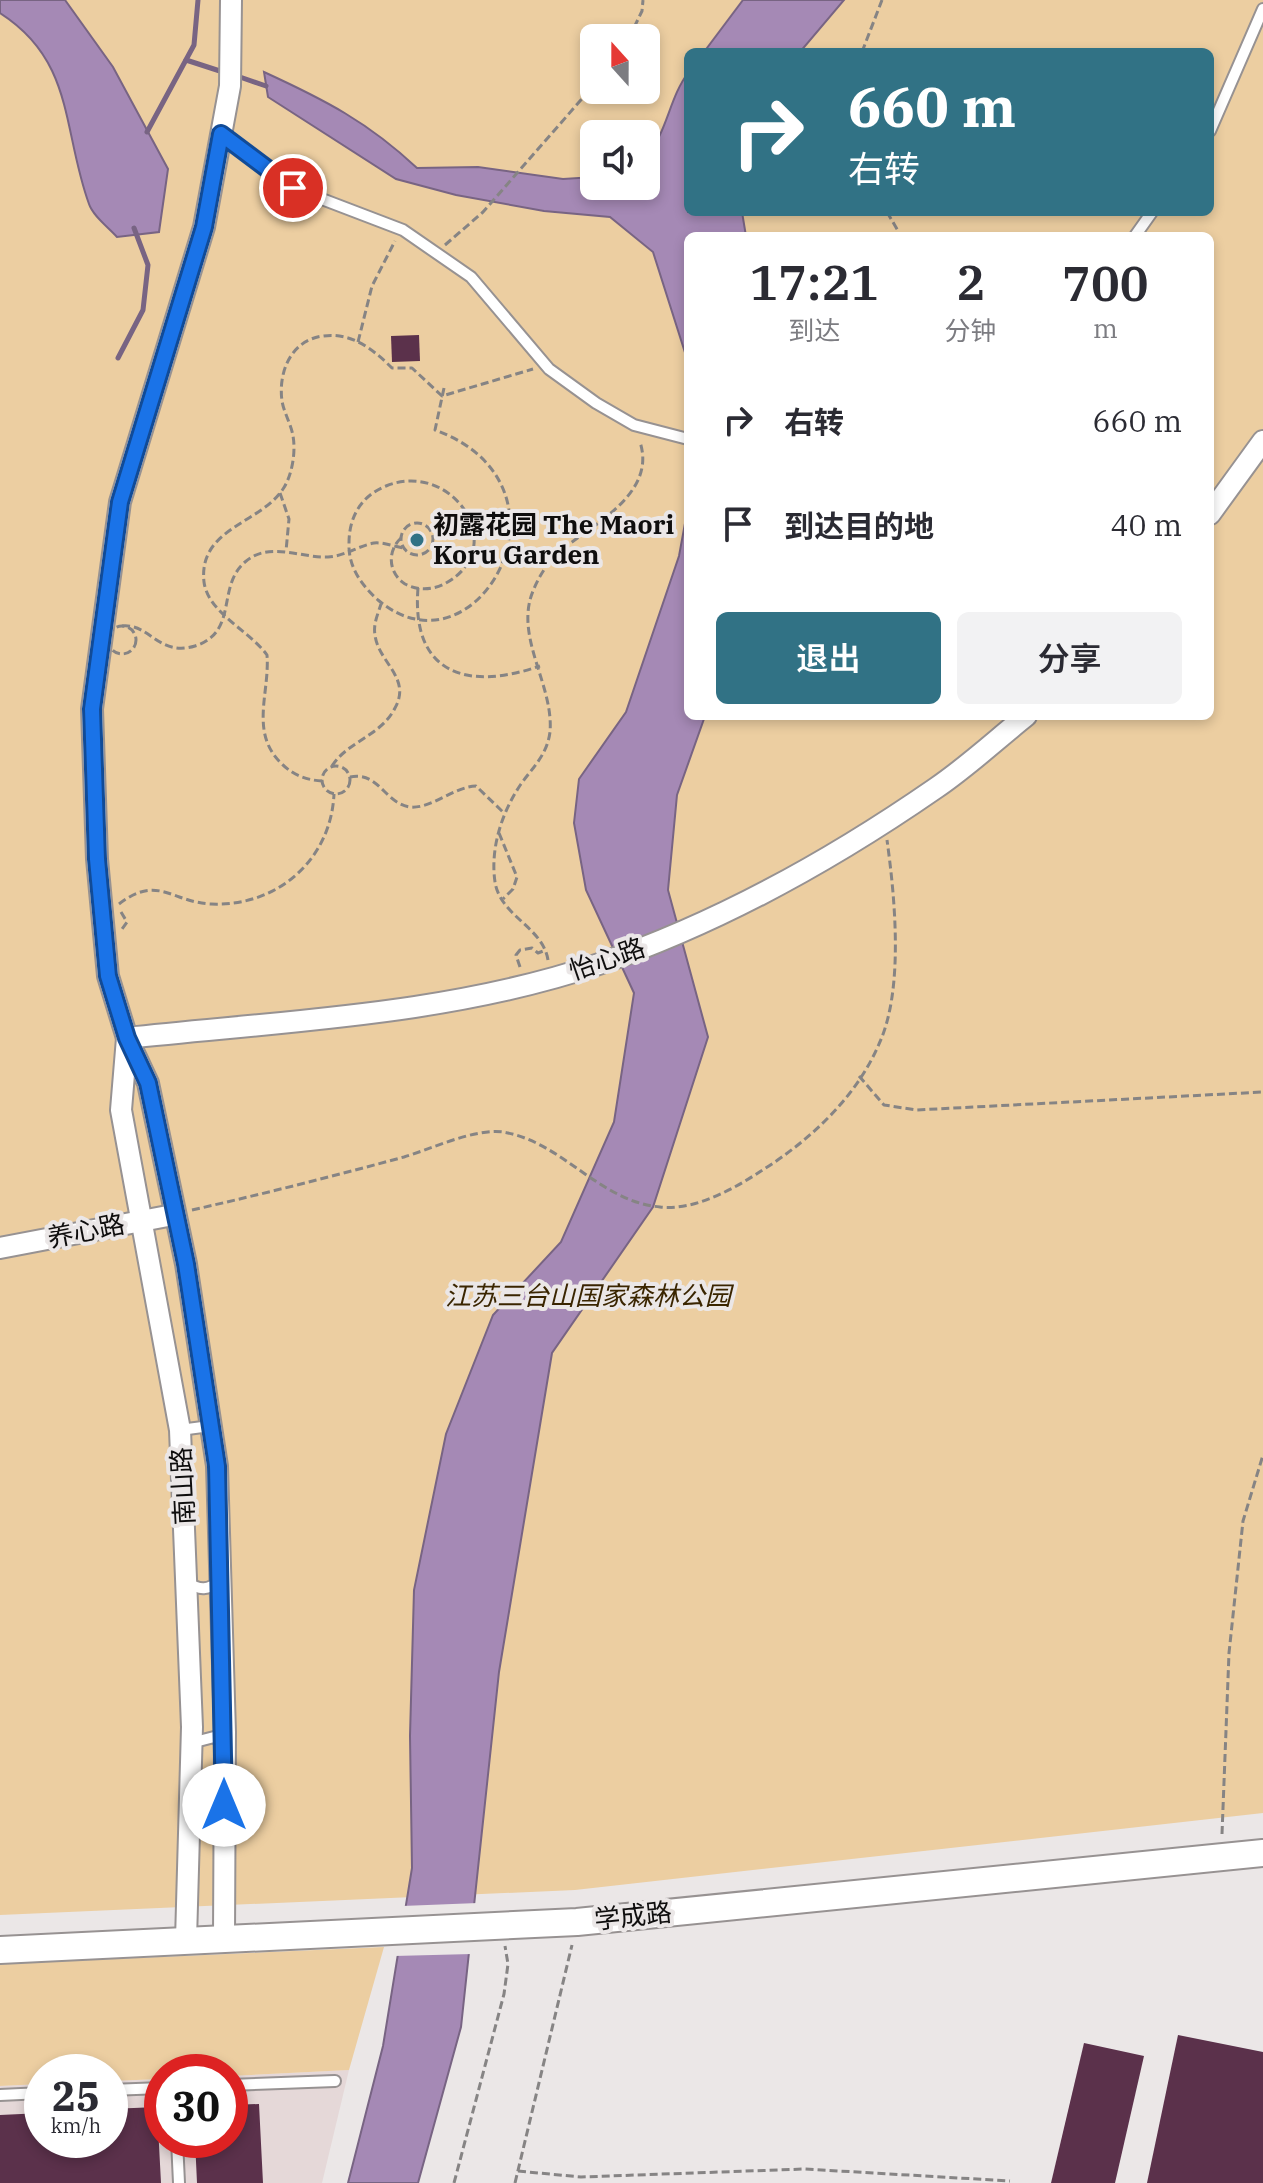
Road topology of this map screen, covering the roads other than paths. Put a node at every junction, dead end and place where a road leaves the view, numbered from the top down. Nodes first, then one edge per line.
1 (231, 0) edge
2 (1263, 9) edge
3 (1214, 122) edge
4 (221, 134) junction
5 (684, 438) edge
6 (1263, 441) edge
7 (1214, 508) edge
8 (1021, 720) edge
9 (127, 1038) junction
10 (173, 1215) junction
11 (143, 1220) junction
12 (0, 1248) edge
13 (210, 1426) junction
14 (180, 1430) junction
15 (220, 1581) junction
16 (187, 1582) junction
17 (191, 1743) junction
18 (224, 1745) junction
19 (1263, 1853) edge
20 (224, 1938) junction
21 (186, 1940) junction
22 (0, 1950) edge
23 (335, 2081) dead end
24 (248, 2084) edge
25 (24, 2094) edge
26 (0, 2095) edge
27 (178, 2158) edge
28 (179, 2183) edge

1 - 4 street, 南山路
2 - 3 lane
4 - 5 lane
4 - 9 street, 南山路
6 - 7 street
8 - 9 street, 怡心路
9 - 10 street, 南山路
9 - 11 street, 南山路
10 - 11 street, 养心路
10 - 13 street, 南山路
11 - 12 street, 养心路
11 - 14 street, 南山路
13 - 14 lane
13 - 15 street, 南山路
14 - 16 street, 南山路
15 - 16 lane
15 - 18 street, 南山路
16 - 17 street, 南山路
17 - 18 lane
17 - 21 street, 南山路
18 - 20 street, 南山路
19 - 20 street, 学成路
20 - 21 street, 学成路
21 - 22 street, 学成路
23 - 24 lane
25 - 26 lane
27 - 28 lane

